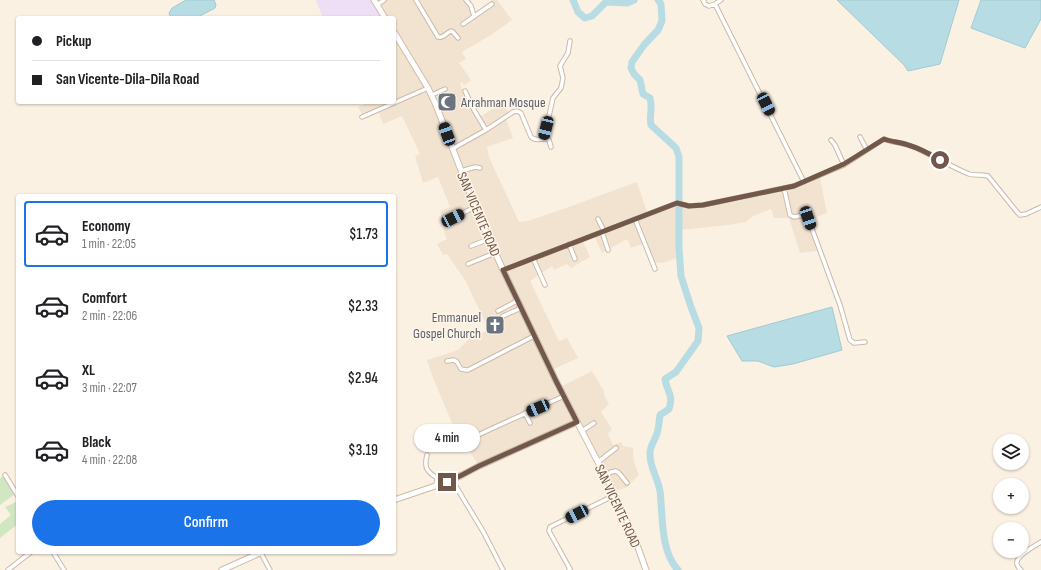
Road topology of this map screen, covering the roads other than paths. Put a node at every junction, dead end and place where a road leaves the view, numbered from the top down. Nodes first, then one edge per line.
1 (384, 0) edge
2 (416, 0) edge
3 (466, 0) edge
4 (703, 0) edge
5 (721, 0) edge
6 (375, 2) edge
7 (492, 4) dead end
8 (715, 4) junction
9 (384, 16) edge
10 (474, 16) junction
11 (463, 24) dead end
12 (396, 35) edge
13 (458, 38) dead end
14 (570, 41) dead end
15 (428, 88) junction
16 (445, 89) dead end
17 (465, 90) dead end
18 (432, 95) junction
19 (396, 102) edge
20 (392, 104) edge
21 (362, 117) dead end
22 (486, 130) junction
23 (860, 137) dead end
24 (544, 138) junction
25 (831, 140) dead end
26 (551, 147) dead end
27 (452, 149) junction
28 (867, 150) junction
29 (844, 164) junction
30 (480, 168) dead end
31 (461, 171) junction
32 (804, 182) junction
33 (784, 188) junction
34 (475, 207) junction
35 (1041, 207) edge
36 (453, 218) dead end
37 (598, 219) dead end
38 (635, 219) junction
39 (603, 231) junction
40 (489, 239) junction
41 (569, 244) junction
42 (471, 246) dead end
43 (608, 250) dead end
44 (495, 253) junction
45 (533, 258) junction
46 (575, 259) dead end
47 (468, 264) dead end
48 (655, 269) dead end
49 (503, 270) junction
50 (545, 285) dead end
51 (518, 301) junction
52 (521, 308) junction
53 (498, 310) dead end
54 (503, 316) dead end
55 (534, 336) junction
56 (865, 342) dead end
57 (447, 361) dead end
58 (564, 396) junction
59 (525, 413) junction
60 (577, 422) junction
61 (530, 423) dead end
62 (594, 423) dead end
63 (582, 431) junction
64 (474, 438) dead end
65 (616, 448) dead end
66 (427, 455) dead end
67 (598, 462) junction
68 (5, 474) dead end
69 (604, 476) junction
70 (452, 480) junction
71 (627, 483) dead end
72 (436, 486) junction
73 (16, 493) edge
74 (615, 495) junction
75 (396, 499) edge
76 (1041, 542) edge
77 (28, 554) edge
78 (54, 554) edge
79 (257, 554) edge
80 (262, 554) edge
81 (8, 570) edge
82 (64, 570) edge
83 (222, 570) edge
84 (270, 570) edge
85 (503, 570) edge
86 (569, 570) edge
87 (646, 570) edge
88 (1021, 570) edge

1 - 6 street
2 - 13 street
3 - 10 street
4 - 8 street
5 - 8 street
6 - 9 street
7 - 10 street
8 - 32 street
10 - 11 street
12 - 15 street, SAN VICENTE ROAD
14 - 24 street
15 - 18 street, SAN VICENTE ROAD
15 - 19 street
16 - 18 street
17 - 22 street
18 - 27 street, SAN VICENTE ROAD
20 - 21 street
22 - 24 street
22 - 27 street
23 - 28 street
24 - 26 street
25 - 29 street
27 - 31 street, SAN VICENTE ROAD
28 - 29 street
28 - 35 street
29 - 32 street
30 - 31 street
31 - 34 street, SAN VICENTE ROAD
32 - 33 street
33 - 38 street
33 - 56 street
34 - 36 street
34 - 40 street, SAN VICENTE ROAD
37 - 39 street
38 - 39 street
38 - 48 street
39 - 41 street
39 - 43 street
40 - 42 street
40 - 44 street, SAN VICENTE ROAD
41 - 45 street
41 - 46 street
44 - 47 street
44 - 49 street, SAN VICENTE ROAD
45 - 49 street
45 - 50 street
49 - 51 street, SAN VICENTE ROAD
51 - 52 street, SAN VICENTE ROAD
51 - 53 street
52 - 54 street
52 - 55 street, SAN VICENTE ROAD
55 - 57 street
55 - 58 street, SAN VICENTE ROAD
58 - 59 street
58 - 60 street, SAN VICENTE ROAD
59 - 61 street
59 - 64 street
60 - 63 street, SAN VICENTE ROAD
60 - 70 street
62 - 63 street
63 - 67 street, SAN VICENTE ROAD
65 - 67 street
66 - 72 street
67 - 69 street, SAN VICENTE ROAD
68 - 73 street
69 - 71 street
69 - 74 street, SAN VICENTE ROAD
70 - 72 street
70 - 85 street
72 - 75 street
74 - 86 street
74 - 87 street, SAN VICENTE ROAD
76 - 88 street
77 - 81 street
78 - 82 street
79 - 83 street
80 - 84 street

